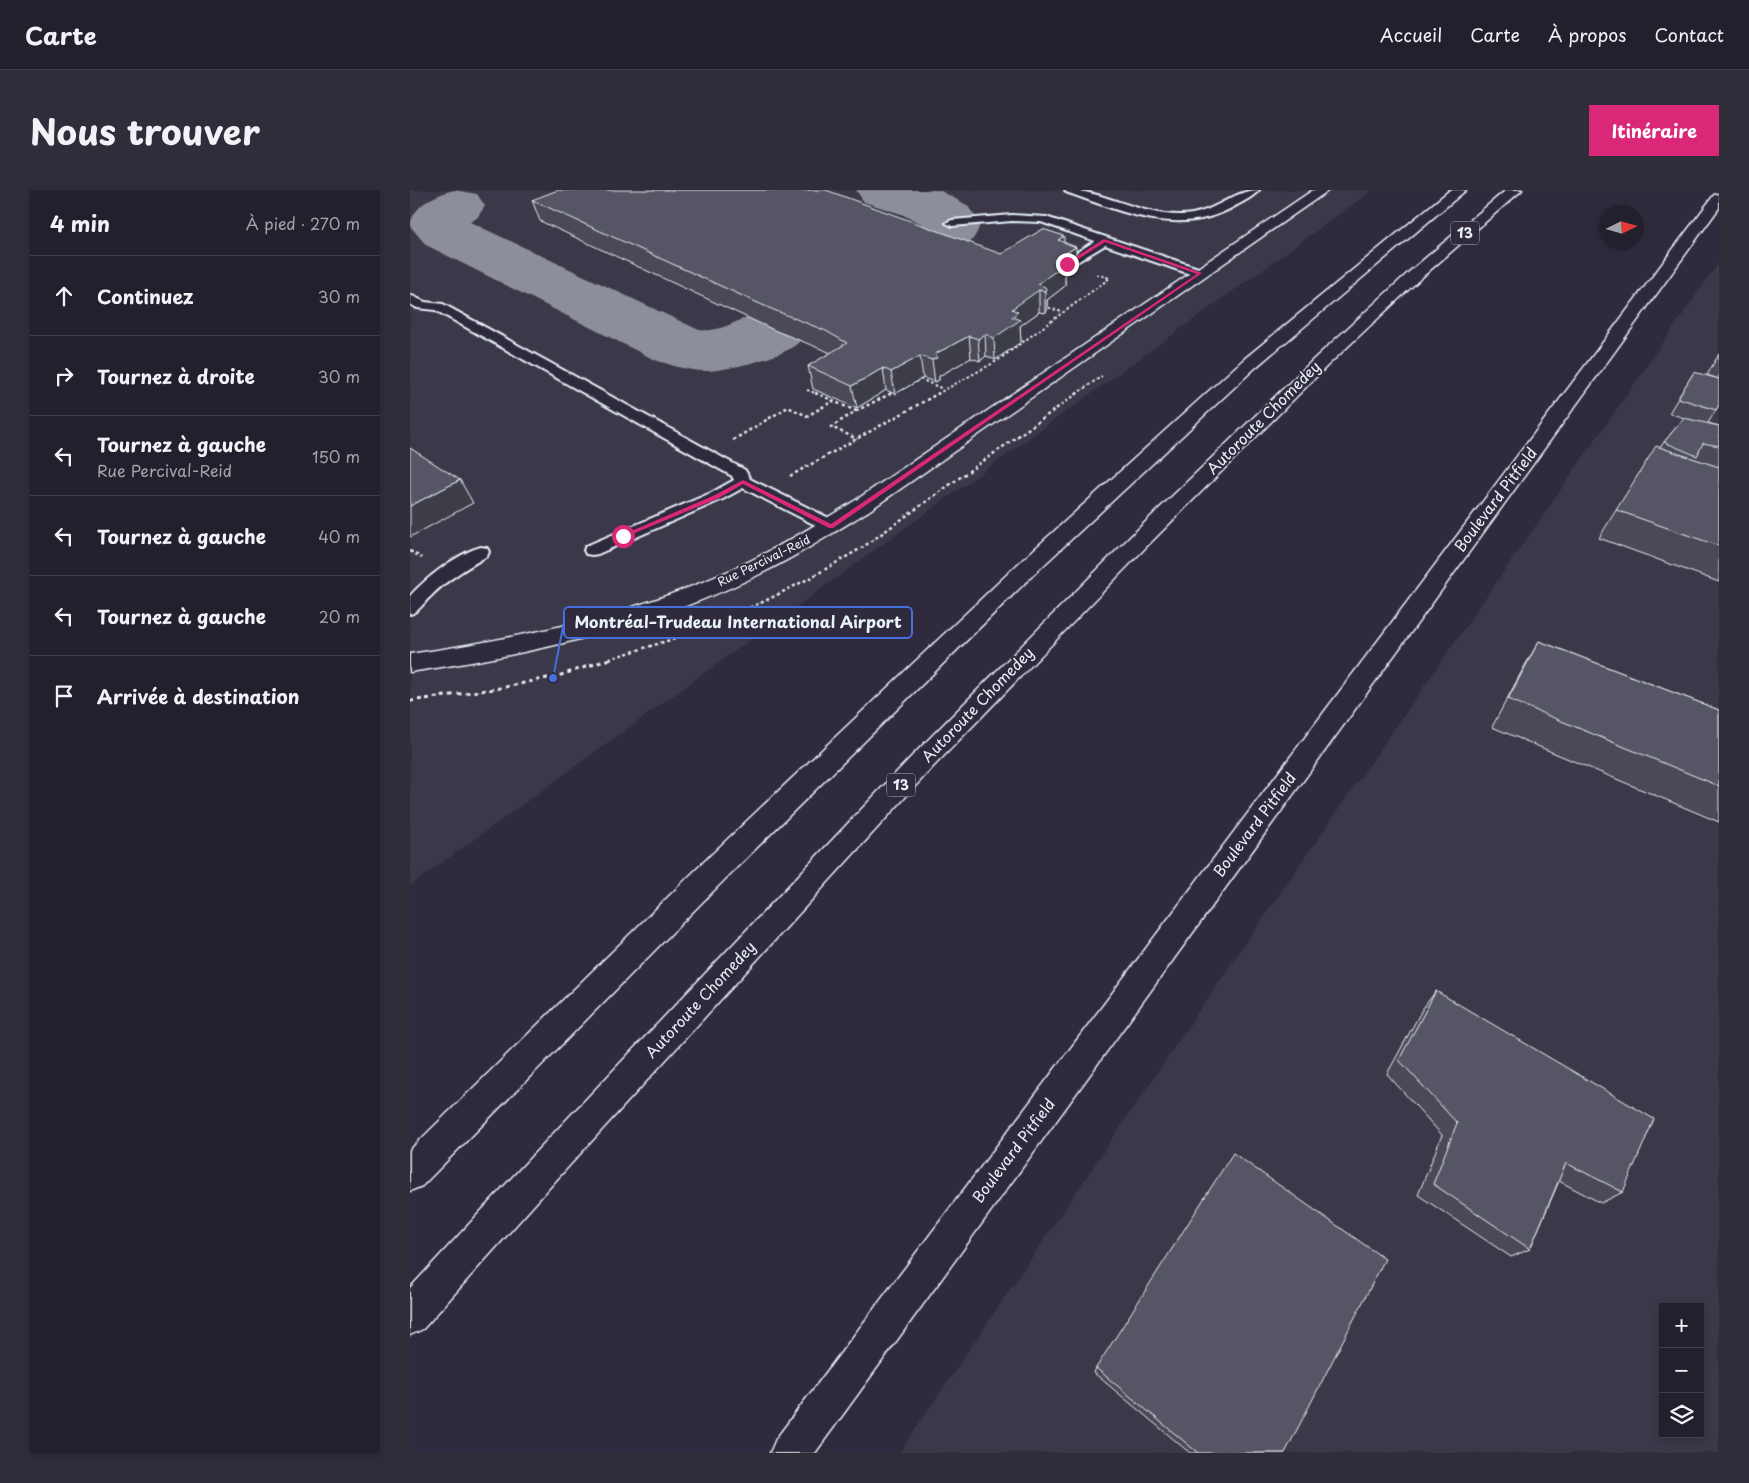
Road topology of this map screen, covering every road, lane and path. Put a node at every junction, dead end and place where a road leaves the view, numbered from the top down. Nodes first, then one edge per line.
1 (1070, 190) edge
2 (1254, 190) edge
3 (1322, 190) edge
4 (1459, 190) edge
5 (1515, 190) edge
6 (1719, 198) edge
7 (952, 223) dead end
8 (1104, 240) junction
9 (1067, 264) edge
10 (1200, 273) junction
11 (1101, 275) dead end
12 (410, 298) edge
13 (1040, 304) edge
14 (1062, 312) junction
15 (920, 380) edge
16 (807, 390) edge
17 (943, 390) junction
18 (892, 393) edge
19 (833, 400) junction
20 (856, 411) junction
21 (857, 439) junction
22 (733, 440) dead end
23 (789, 477) dead end
24 (743, 482) junction
25 (831, 526) junction
26 (592, 550) dead end
27 (481, 552) dead end
28 (410, 608) edge
29 (410, 663) edge
30 (410, 1174) edge
31 (410, 1316) edge
32 (790, 1453) edge

1 - 2 lane
3 - 10 main road, Rue Percival-Reid
4 - 30 main road, 13
5 - 31 main road, Autoroute Chomedey / 13
6 - 32 main road, Boulevard Pitfield
7 - 8 lane
8 - 9 lane
8 - 10 lane
10 - 25 main road, Rue Percival-Reid
11 - 14 path
12 - 24 lane
13 - 14 path
14 - 17 path
15 - 17 path
16 - 19 path
17 - 21 path
18 - 20 path
19 - 20 path
19 - 22 path
20 - 21 path
21 - 23 path
24 - 25 lane
24 - 26 lane
25 - 29 main road, Rue Percival-Reid
27 - 28 lane

